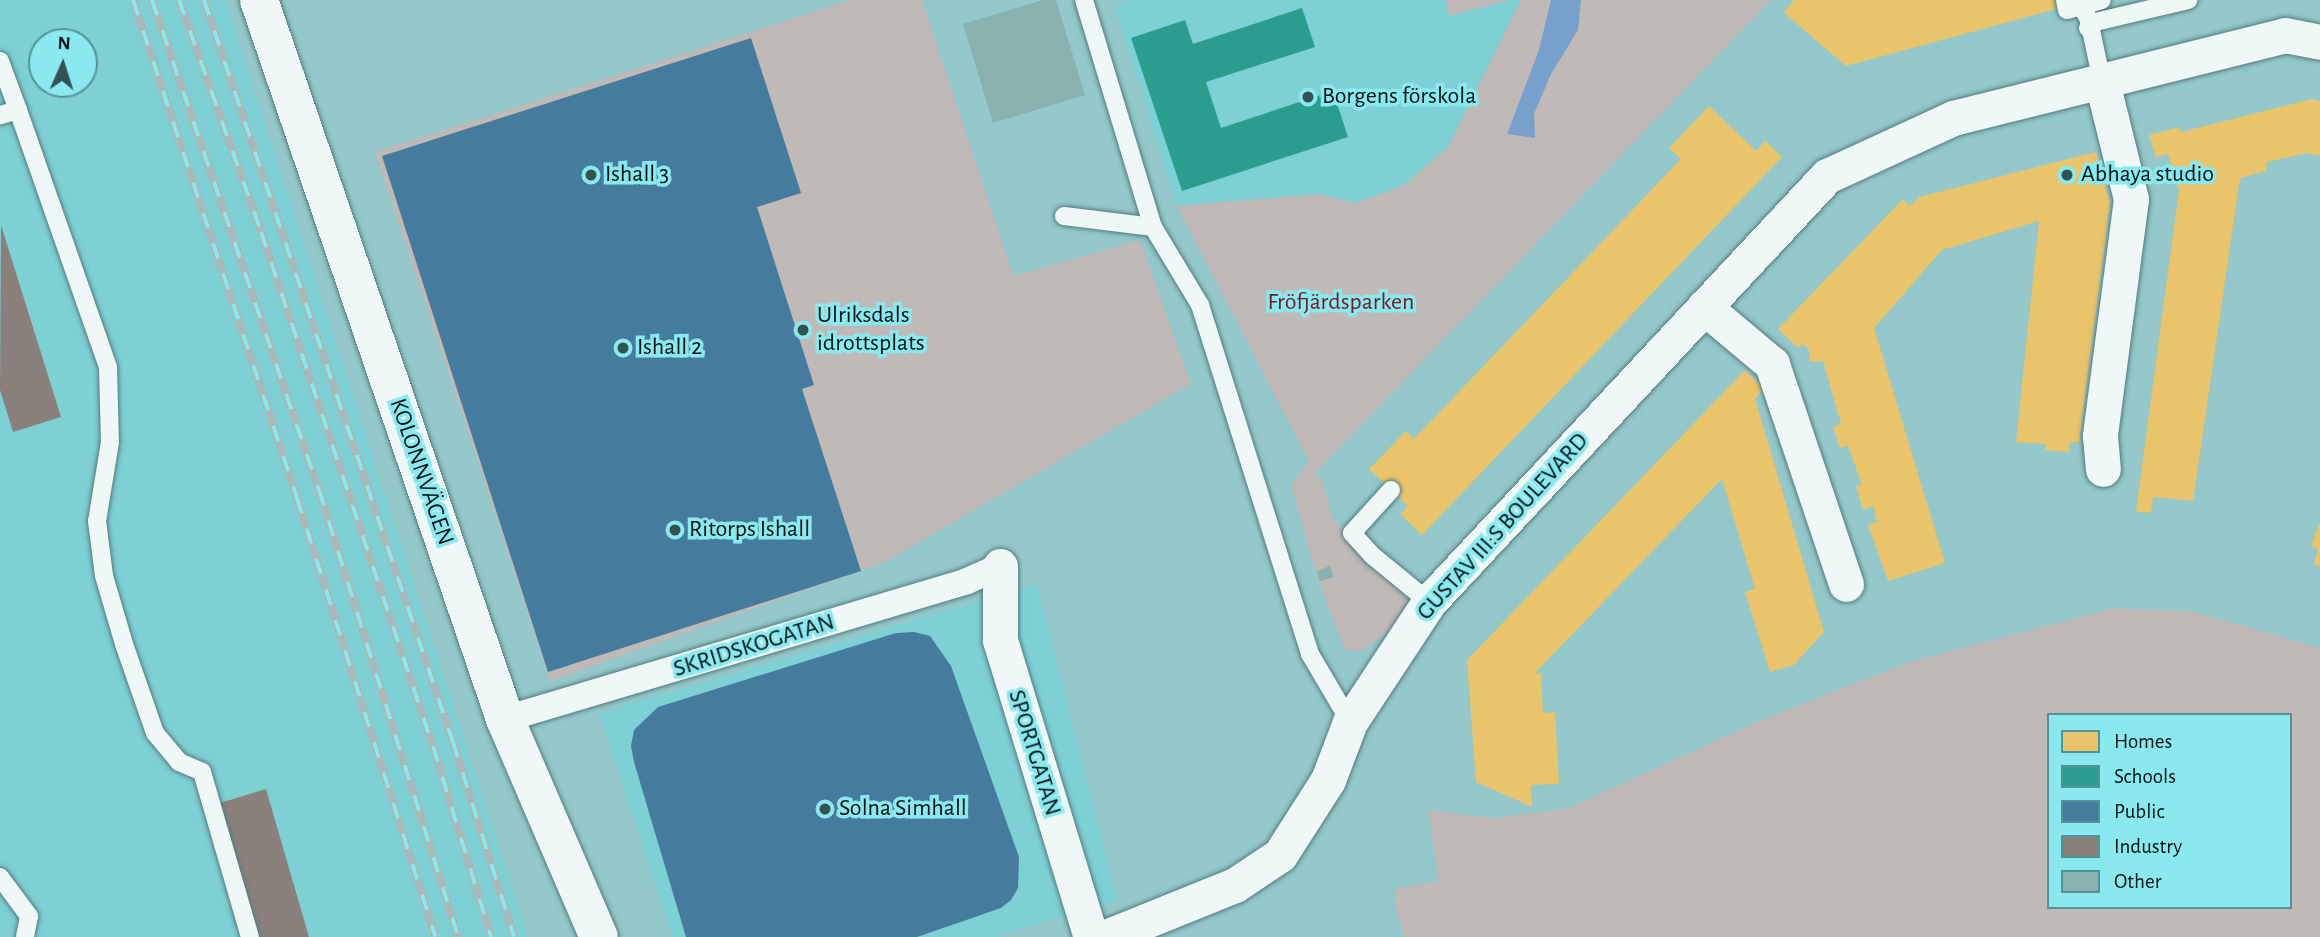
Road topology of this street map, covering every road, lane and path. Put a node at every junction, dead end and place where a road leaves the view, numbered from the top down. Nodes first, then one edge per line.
1 (259, 0) edge
2 (1084, 0) edge
3 (2102, 0) edge
4 (2188, 0) edge
5 (2074, 2) edge
6 (2088, 27) junction
7 (2320, 42) edge
8 (0, 61) edge
9 (2102, 82) junction
10 (9, 112) edge
11 (1064, 216) dead end
12 (1153, 227) junction
13 (1704, 307) junction
14 (2103, 469) dead end
15 (1391, 490) dead end
16 (1000, 566) joint
17 (1846, 584) dead end
18 (1429, 602) junction
19 (505, 719) junction
20 (1350, 722) junction
21 (0, 877) edge
22 (1109, 936) edge
23 (25, 937) edge
24 (250, 937) edge
25 (599, 937) edge

1 - 19 street, KOLONNVÄGEN
2 - 12 lane
3 - 5 lane
4 - 6 lane
5 - 6 lane
6 - 9 lane
7 - 9 street, GUSTAV III:S BOULEVARD
8 - 10 lane
9 - 13 street, GUSTAV III:S BOULEVARD
9 - 14 street
10 - 24 lane
11 - 12 lane
12 - 20 lane
13 - 17 street
13 - 18 street, GUSTAV III:S BOULEVARD
15 - 18 lane
16 - 19 street, SKRIDSKOGATAN
16 - 22 street, SPORTGATAN
18 - 20 street, GUSTAV III:S BOULEVARD
19 - 25 street, KOLONNVÄGEN
20 - 22 street, GUSTAV III:S BOULEVARD
21 - 23 lane

